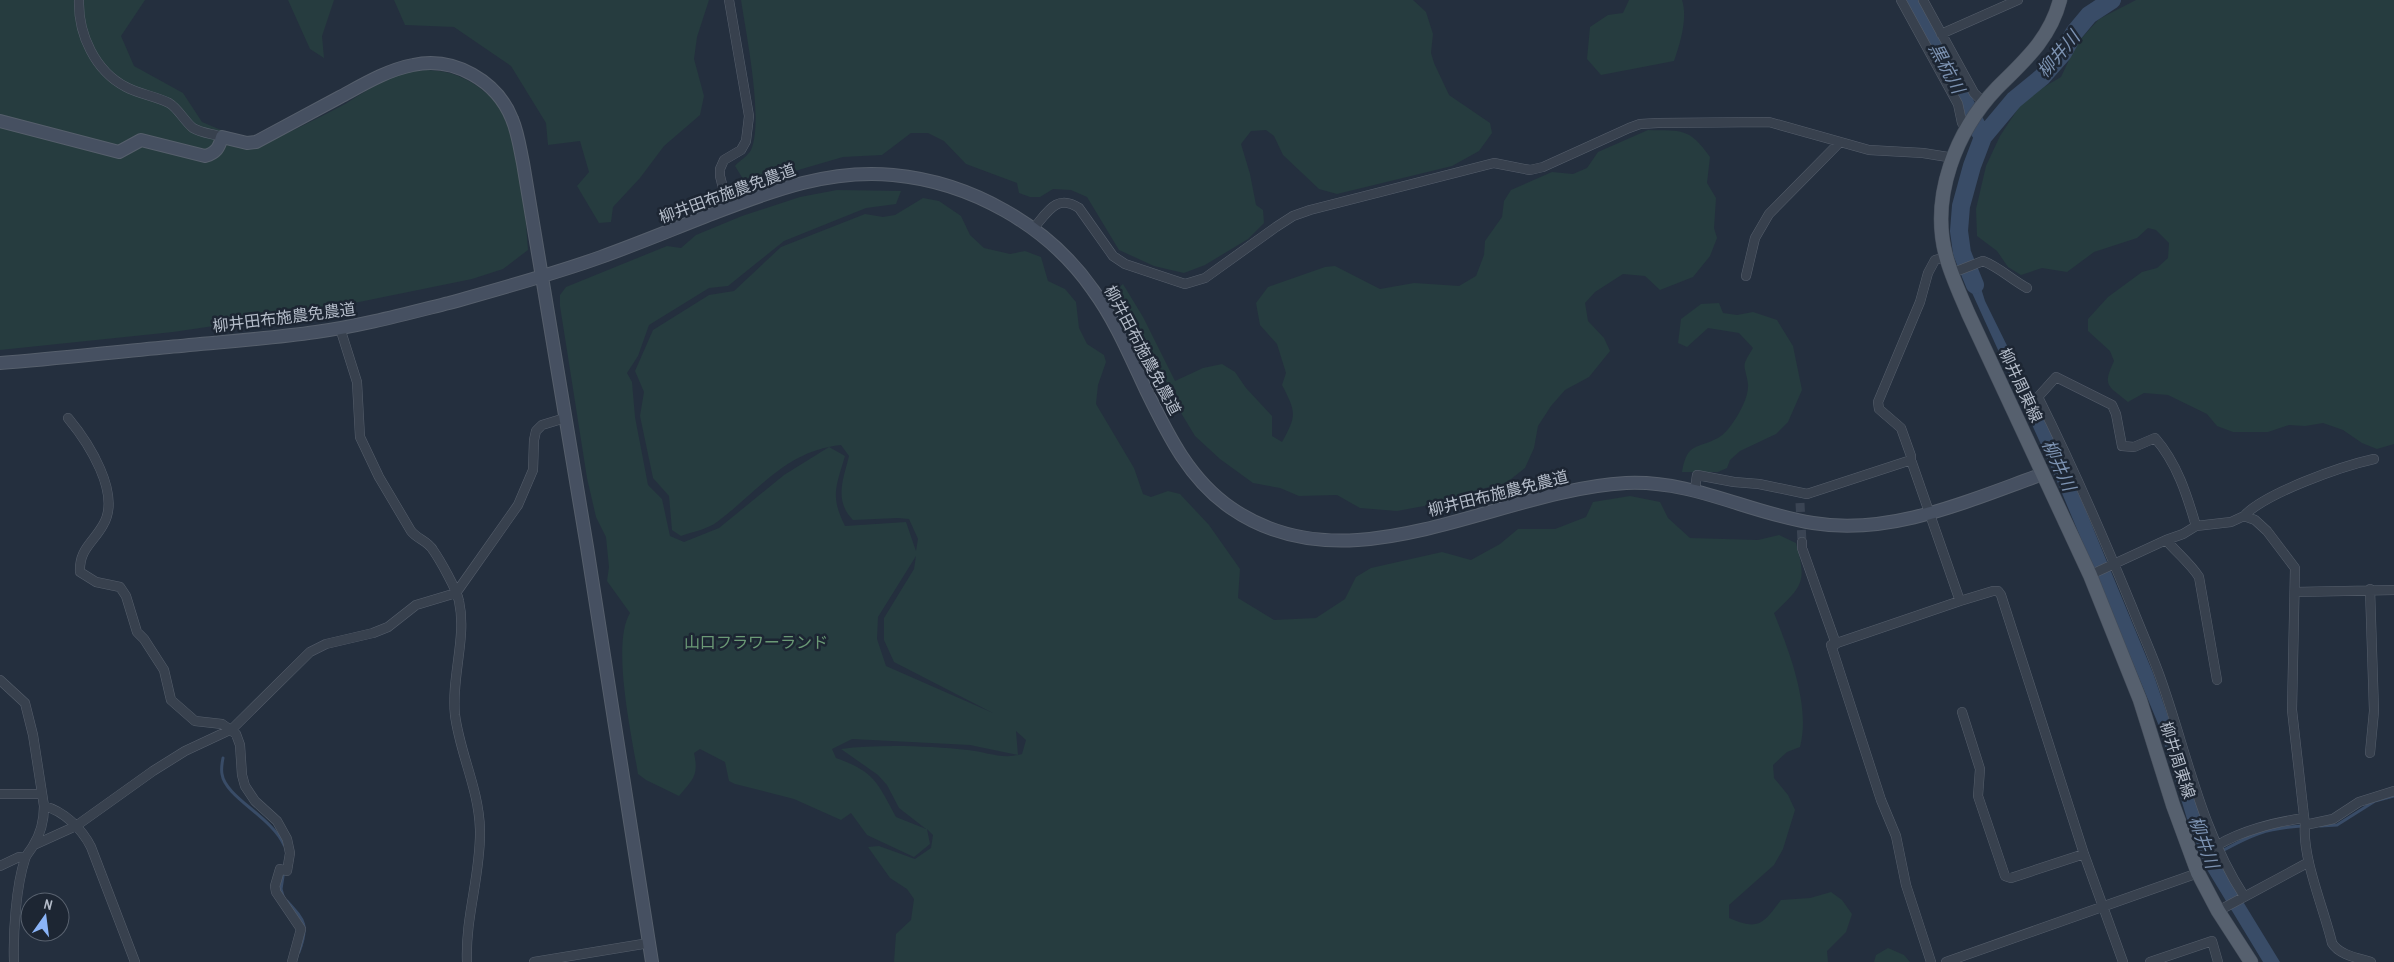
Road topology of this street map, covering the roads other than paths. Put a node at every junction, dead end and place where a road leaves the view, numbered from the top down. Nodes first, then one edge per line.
1 (79, 0) edge
2 (728, 0) edge
3 (1901, 0) edge
4 (1923, 0) edge
5 (2018, 0) edge
6 (2060, 0) edge
7 (1941, 34) junction
8 (1981, 106) junction
9 (0, 121) edge
10 (1967, 127) junction
11 (222, 137) junction
12 (1840, 142) junction
13 (1954, 158) junction
14 (728, 208) junction
15 (1033, 229) junction
16 (1946, 257) junction
17 (1954, 272) junction
18 (542, 276) junction
19 (1746, 276) dead end
20 (2027, 288) dead end
21 (340, 328) junction
22 (0, 363) edge
23 (68, 418) dead end
24 (565, 418) junction
25 (2374, 459) dead end
26 (1911, 460) junction
27 (2043, 474) junction
28 (1695, 489) junction
29 (1929, 513) junction
30 (2244, 516) junction
31 (2196, 526) junction
32 (2166, 540) junction
33 (1802, 542) tunnel mouth
34 (2113, 564) junction
35 (2092, 575) junction
36 (2370, 589) junction
37 (2394, 590) edge
38 (456, 592) junction
39 (2295, 592) junction
40 (1960, 601) junction
41 (1836, 644) junction
42 (0, 680) edge
43 (2217, 680) dead end
44 (1962, 712) dead end
45 (232, 729) junction
46 (2370, 753) dead end
47 (2394, 791) edge
48 (0, 794) edge
49 (42, 794) junction
50 (44, 806) junction
51 (2304, 822) junction
52 (76, 826) junction
53 (34, 845) junction
54 (2218, 851) junction
55 (2084, 854) junction
56 (25, 858) junction
57 (2309, 862) junction
58 (0, 866) edge
59 (2198, 873) junction
60 (2243, 897) junction
61 (2102, 906) junction
62 (2222, 909) junction
63 (650, 943) junction
64 (14, 962) edge
65 (135, 962) edge
66 (292, 962) edge
67 (467, 962) edge
68 (534, 962) edge
69 (652, 962) edge
70 (1931, 962) edge
71 (1946, 962) edge
72 (2123, 962) edge
73 (2150, 962) edge
74 (2218, 962) edge
75 (2251, 962) edge
76 (2371, 962) edge

1 - 11 street
2 - 14 street
3 - 10 street
4 - 7 street
5 - 7 street
6 - 8 main road, 柳井周東線
7 - 8 street
8 - 10 main road, 柳井周東線
9 - 11 street
10 - 13 main road, 柳井周東線
11 - 18 street
12 - 13 street
12 - 15 street
12 - 19 street
13 - 16 main road, 柳井周東線
14 - 15 street, 柳井田布施農免農道
14 - 18 street, 柳井田布施農免農道
15 - 28 street, 柳井田布施農免農道
16 - 17 main road, 柳井周東線
16 - 26 street
17 - 20 street
17 - 27 main road, 柳井周東線
18 - 21 street, 柳井田布施農免農道
18 - 24 street
21 - 22 street, 柳井田布施農免農道
21 - 38 street
23 - 45 street
24 - 38 street
24 - 63 street
25 - 30 street
26 - 28 street
26 - 29 street
27 - 29 street, 柳井田布施農免農道
27 - 35 main road, 柳井周東線
28 - 29 street, 柳井田布施農免農道
29 - 40 street
30 - 31 street
30 - 39 street
31 - 32 street
31 - 34 street
32 - 34 street
32 - 43 street
33 - 41 street
34 - 35 street
34 - 54 street
35 - 59 main road, 柳井周東線
36 - 37 street
36 - 39 street
36 - 46 street
38 - 45 street
38 - 67 street
39 - 51 street
40 - 41 street
40 - 55 street
41 - 70 street
42 - 49 street
44 - 55 street
45 - 52 street
45 - 66 street
47 - 51 street
48 - 49 street
49 - 50 street
50 - 52 street
50 - 53 street
51 - 54 street
51 - 57 street
52 - 53 street
52 - 65 street
53 - 56 street
54 - 60 street
55 - 61 street
56 - 58 street
56 - 64 street
57 - 60 street
57 - 76 street
59 - 61 street
59 - 62 main road, 柳井周東線
60 - 62 street
61 - 71 street
61 - 72 street
62 - 75 main road, 柳井周東線
63 - 68 street
63 - 69 street
73 - 74 street

